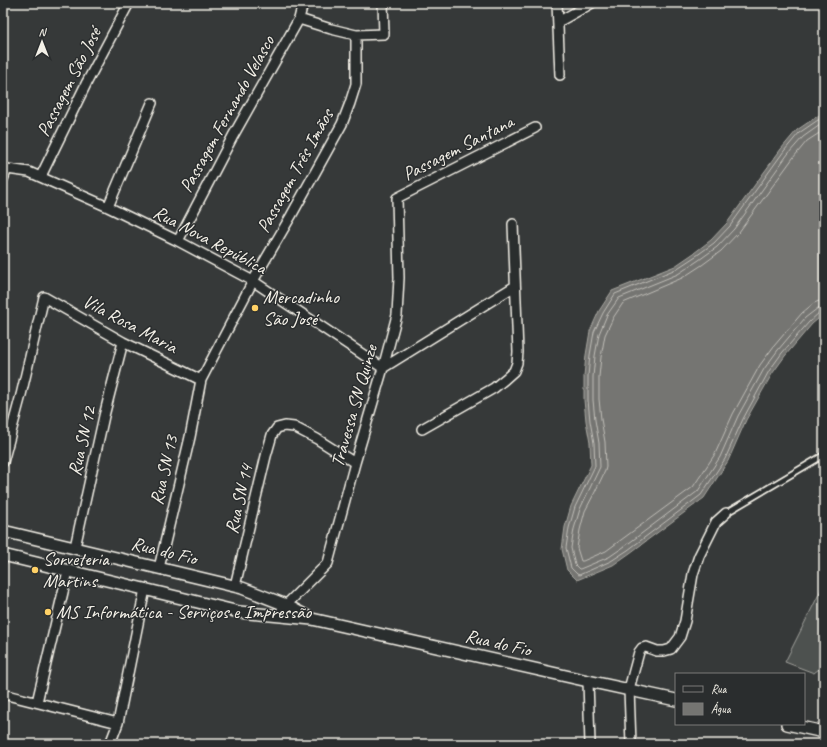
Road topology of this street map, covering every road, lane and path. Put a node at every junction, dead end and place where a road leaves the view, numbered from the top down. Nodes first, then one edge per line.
1 (129, 3) edge
2 (303, 3) edge
3 (383, 3) edge
4 (557, 3) edge
5 (592, 3) edge
6 (299, 19) junction
7 (558, 22) junction
8 (356, 34) junction
9 (560, 75) dead end
10 (152, 103) dead end
11 (535, 128) dead end
12 (41, 176) junction
13 (3, 179) edge
14 (397, 198) joint
15 (108, 207) junction
16 (513, 224) dead end
17 (178, 241) junction
18 (253, 281) junction
19 (515, 286) junction
20 (123, 342) junction
21 (383, 368) junction
22 (201, 380) junction
23 (422, 429) dead end
24 (824, 454) edge
25 (3, 462) edge
26 (355, 463) junction
27 (726, 513) joint
28 (3, 531) edge
29 (75, 548) junction
30 (3, 555) edge
31 (159, 568) junction
32 (68, 571) junction
33 (235, 586) junction
34 (145, 589) junction
35 (286, 605) junction
36 (278, 616) junction
37 (312, 619) junction
38 (588, 681) junction
39 (630, 689) junction
40 (3, 694) edge
41 (675, 700) edge
42 (38, 702) junction
43 (118, 723) junction
44 (792, 725) edge
45 (824, 732) edge
46 (110, 744) edge
47 (590, 744) edge
48 (631, 744) edge

1 - 12 street, Passagem São José
2 - 6 street, Passagem Fernando Velasco
3 - 8 street
4 - 7 street
5 - 7 street
6 - 8 street
6 - 17 street, Passagem Fernando Velasco
7 - 9 street
8 - 18 street, Passagem Três Imãos
10 - 15 street
11 - 14 street, Passagem Santana
12 - 13 street, Rua Nova República
12 - 15 street, Rua Nova República
14 - 21 street, Travessa SN Quinze
15 - 17 street, Rua Nova República
16 - 19 street
17 - 18 street, Rua Nova República
18 - 21 street, Rua Nova República
18 - 22 street, Passagem Três Imãos
19 - 21 street
19 - 23 street
20 - 22 street, Vila Rosa Maria
20 - 25 street, Vila Rosa Maria
20 - 29 street, Rua SN 12
21 - 26 street, Travessa SN Quinze
22 - 31 street, Rua SN 13
24 - 27 lane
26 - 33 street, Rua SN 14
26 - 35 street, Travessa SN Quinze
27 - 39 street
28 - 29 street, Rua do Fio
29 - 31 street, Rua do Fio
30 - 32 street, Rua do Fio
31 - 33 street, Rua do Fio
32 - 34 street, Rua do Fio
32 - 42 street
33 - 35 street, Rua do Fio
34 - 36 street, Rua do Fio
34 - 43 street
35 - 36 street, Travessa SN Quinze
35 - 37 street, Rua do Fio
36 - 37 street, Rua do Fio
37 - 38 street, Rua do Fio
38 - 39 street, Rua do Fio
38 - 47 street
39 - 41 street, Rua do Fio
39 - 48 street
40 - 42 street
42 - 43 street
43 - 46 street
44 - 45 street

